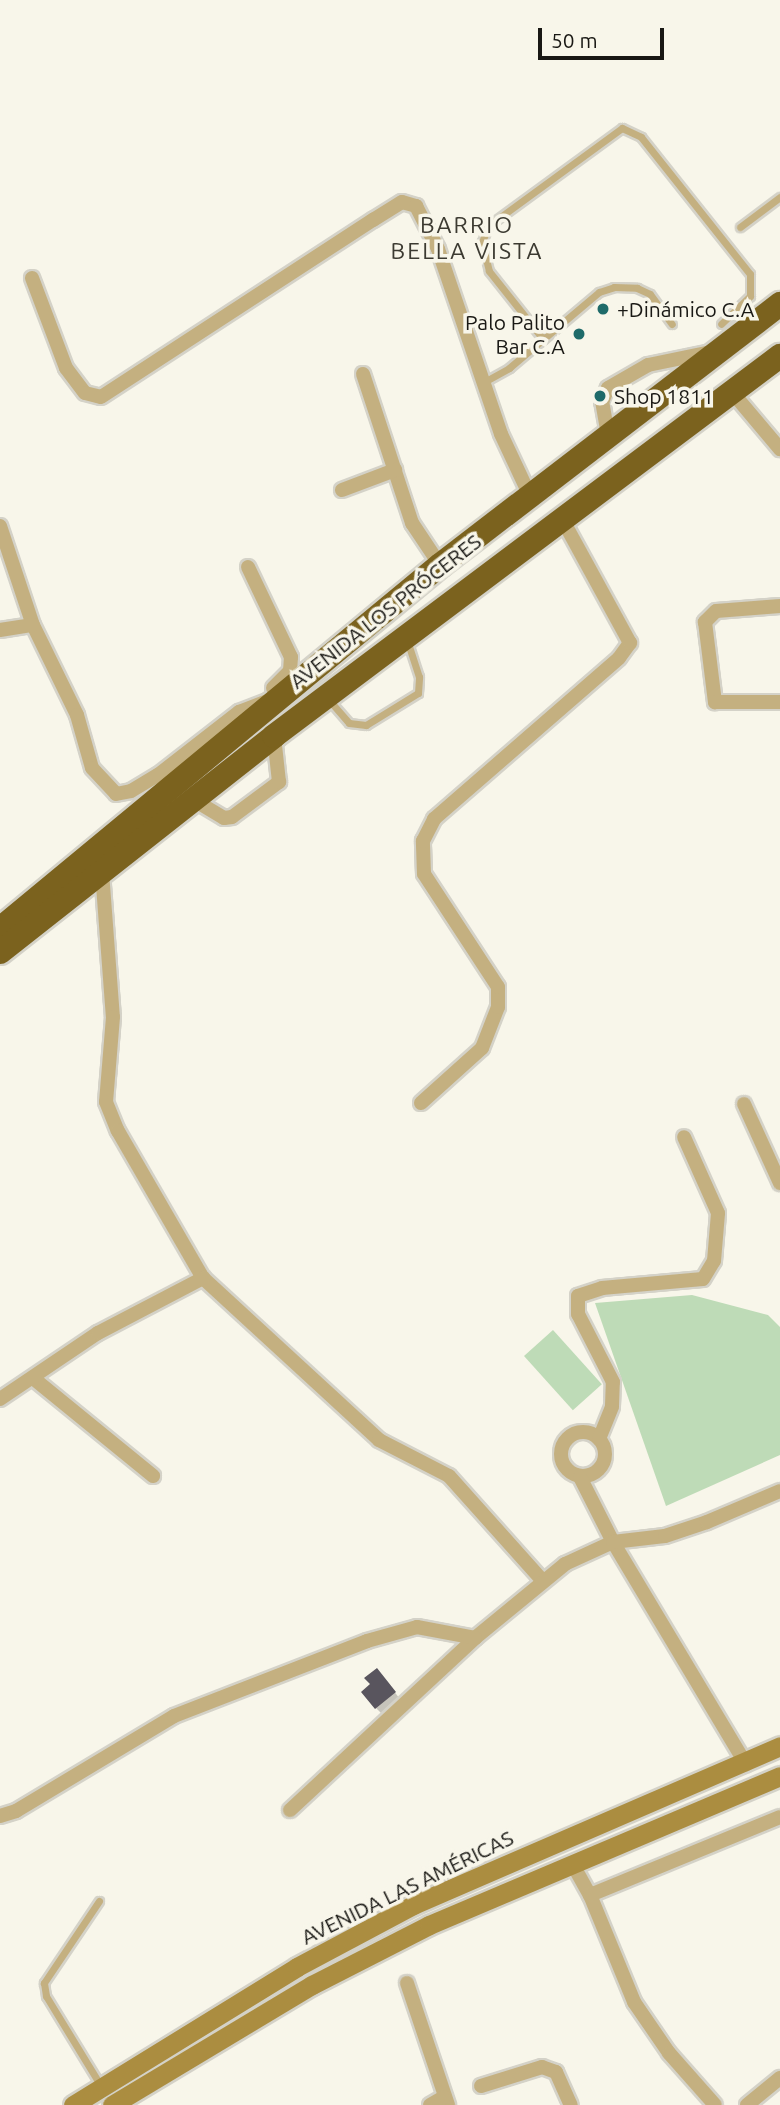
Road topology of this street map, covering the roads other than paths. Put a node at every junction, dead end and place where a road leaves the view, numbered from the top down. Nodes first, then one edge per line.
1 (779, 199) edge
2 (740, 227) dead end
3 (32, 278) dead end
4 (780, 304) edge
5 (672, 324) dead end
6 (721, 324) dead end
7 (543, 339) junction
8 (721, 351) junction
9 (780, 356) edge
10 (363, 374) dead end
11 (483, 382) junction
12 (732, 392) junction
13 (608, 435) junction
14 (780, 449) edge
15 (395, 470) junction
16 (342, 490) dead end
17 (531, 498) junction
18 (562, 519) junction
19 (0, 526) edge
20 (440, 565) junction
21 (248, 567) dead end
22 (780, 606) edge
23 (33, 625) junction
24 (0, 630) edge
25 (405, 636) junction
26 (327, 696) junction
27 (269, 700) junction
28 (780, 702) edge
29 (274, 736) junction
30 (194, 800) junction
31 (102, 872) junction
32 (0, 929) edge
33 (0, 952) edge
34 (421, 1103) dead end
35 (744, 1104) dead end
36 (684, 1136) dead end
37 (780, 1183) edge
38 (203, 1278) junction
39 (33, 1378) junction
40 (0, 1399) edge
41 (599, 1439) junction
42 (153, 1476) dead end
43 (580, 1477) junction
44 (780, 1491) edge
45 (613, 1542) junction
46 (542, 1580) junction
47 (475, 1638) junction
48 (780, 1746) edge
49 (746, 1764) junction
50 (780, 1776) edge
51 (290, 1810) dead end
52 (0, 1816) edge
53 (780, 1817) edge
54 (572, 1863) junction
55 (590, 1895) junction
56 (99, 1901) dead end
57 (407, 1983) dead end
58 (780, 2078) edge
59 (481, 2086) dead end
60 (101, 2087) junction
61 (138, 2098) edge
62 (446, 2101) edge
63 (73, 2105) edge
64 (112, 2105) edge
65 (430, 2105) edge
66 (570, 2105) edge
67 (715, 2105) edge
68 (747, 2105) edge

1 - 2 lane
3 - 11 street
4 - 8 highway, AVENIDA LOS PRÓCERES
5 - 7 lane
6 - 7 lane
7 - 11 lane
8 - 13 highway, AVENIDA LOS PRÓCERES
8 - 13 street
9 - 12 highway, AVENIDA LOS PRÓCERES
10 - 15 street
11 - 17 street
12 - 14 street
12 - 18 highway, AVENIDA LOS PRÓCERES
13 - 17 highway, AVENIDA LOS PRÓCERES
15 - 16 street
15 - 20 street
17 - 20 highway, AVENIDA LOS PRÓCERES
18 - 25 highway, AVENIDA LOS PRÓCERES
18 - 34 street
19 - 23 street
20 - 27 highway, AVENIDA LOS PRÓCERES
21 - 27 street
22 - 28 street
23 - 24 street
23 - 27 street
25 - 26 highway, AVENIDA LOS PRÓCERES
25 - 26 lane
26 - 29 highway, AVENIDA LOS PRÓCERES
27 - 32 highway, AVENIDA LOS PRÓCERES
29 - 30 highway, AVENIDA LOS PRÓCERES
29 - 30 street
30 - 31 highway, AVENIDA LOS PRÓCERES
31 - 33 highway, AVENIDA LOS PRÓCERES
31 - 38 street
35 - 37 street
36 - 41 street
38 - 39 street
38 - 46 street
39 - 40 street
39 - 42 street
41 - 43 street
41 - 43 street
43 - 45 street
44 - 45 street
45 - 46 street
45 - 49 street
46 - 47 street
47 - 51 street
47 - 52 street
48 - 49 street, AVENIDA LAS AMÉRICAS
49 - 60 street, AVENIDA LAS AMÉRICAS
50 - 54 street, AVENIDA LAS AMÉRICAS
53 - 55 street
54 - 55 street
54 - 61 street, AVENIDA LAS AMÉRICAS
55 - 67 street
56 - 60 lane
57 - 62 street
58 - 68 street
59 - 66 street
60 - 63 street, AVENIDA LAS AMÉRICAS
61 - 64 street, AVENIDA LAS AMÉRICAS
62 - 65 street

